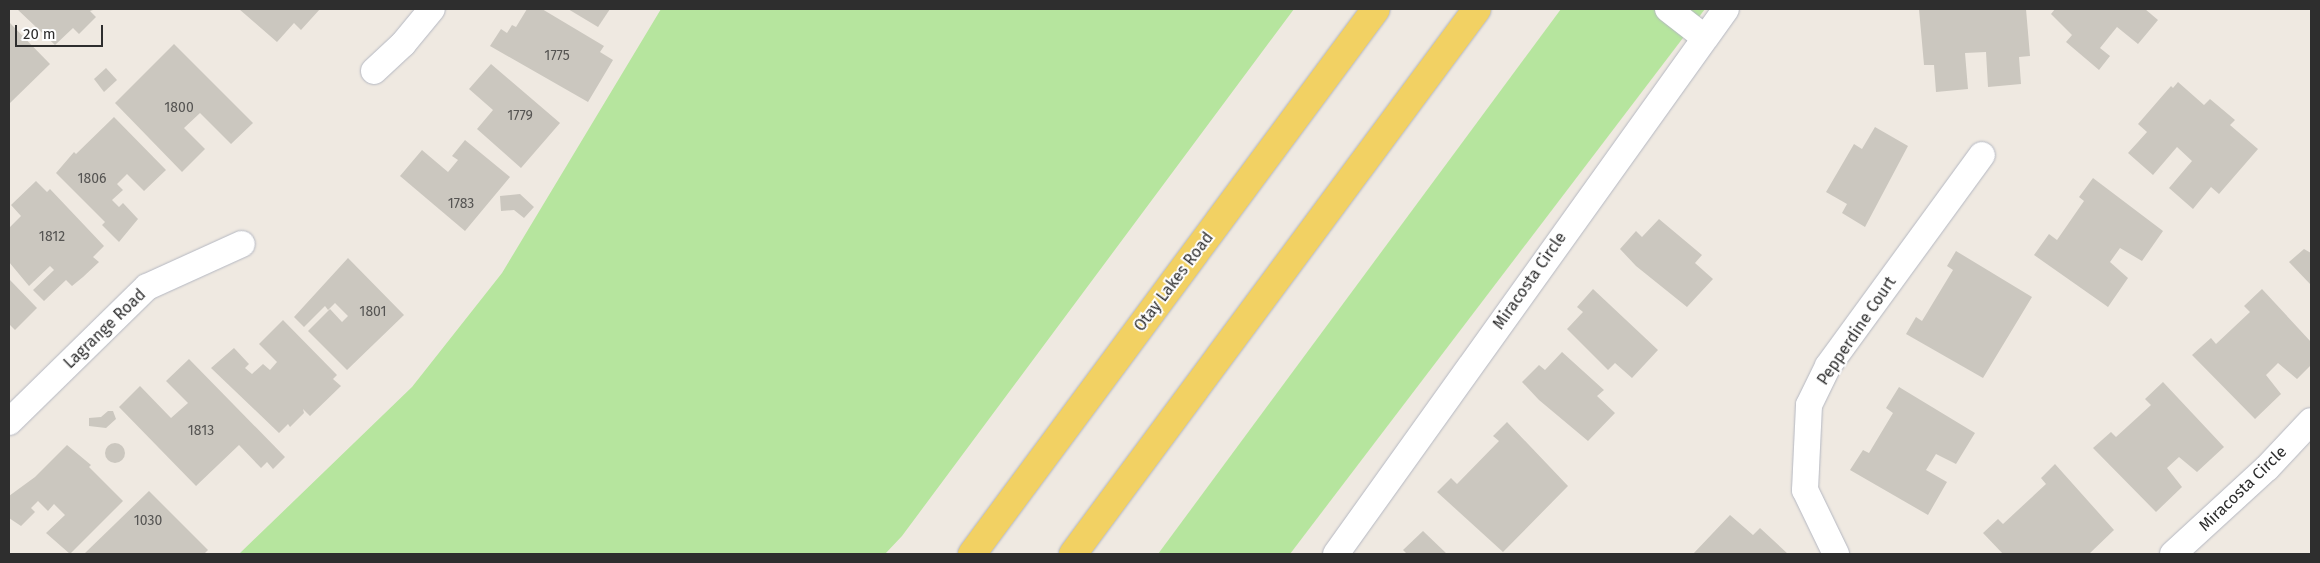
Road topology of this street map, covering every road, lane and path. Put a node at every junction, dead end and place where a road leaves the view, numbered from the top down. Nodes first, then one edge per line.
1 (432, 9) edge
2 (1376, 9) edge
3 (1477, 9) edge
4 (1668, 9) edge
5 (1726, 9) edge
6 (1704, 37) junction
7 (374, 71) dead end
8 (1982, 155) dead end
9 (242, 244) dead end
10 (2311, 421) edge
11 (9, 422) edge
12 (972, 554) edge
13 (1073, 554) edge
14 (1336, 554) edge
15 (1836, 554) edge
16 (2173, 554) edge

1 - 7 street
2 - 12 main road, Otay Lakes Road
3 - 13 main road
4 - 6 street
5 - 6 street, Miracosta Circle
6 - 14 street, Miracosta Circle
8 - 15 street, Pepperdine Court
9 - 11 street, Lagrange Road
10 - 16 street, Miracosta Circle

